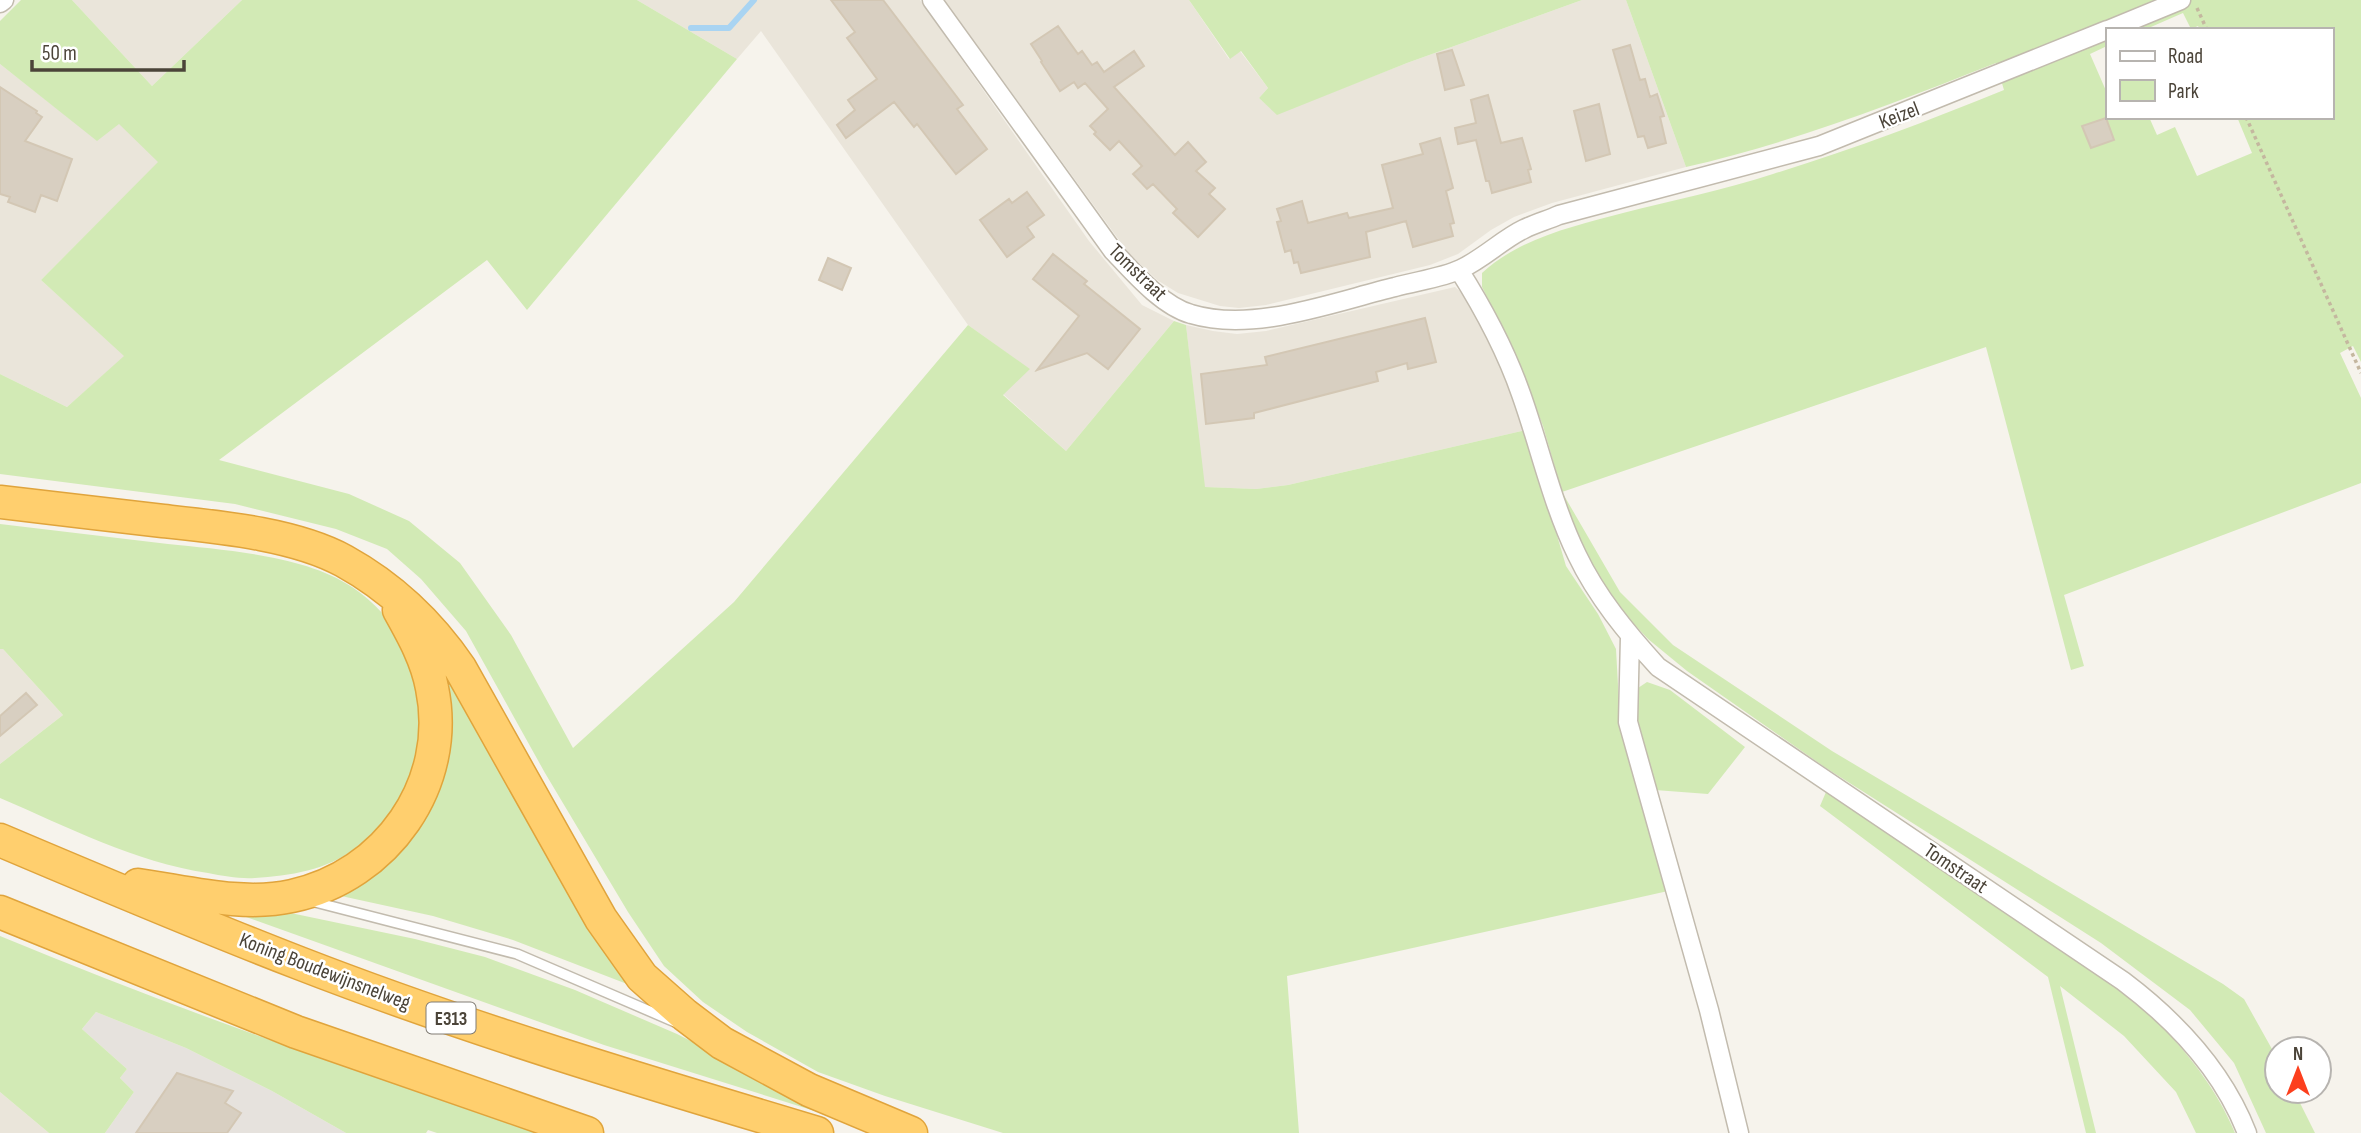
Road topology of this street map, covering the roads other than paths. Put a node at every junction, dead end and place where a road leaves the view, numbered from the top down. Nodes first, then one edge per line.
1 (932, 0) edge
2 (2181, 0) edge
3 (2113, 28) edge
4 (2106, 31) edge
5 (1684, 181) joint
6 (1459, 270) junction
7 (0, 502) edge
8 (390, 593) junction
9 (1630, 637) junction
10 (0, 840) edge
11 (93, 879) junction
12 (291, 896) junction
13 (0, 912) edge
14 (722, 1042) junction
15 (587, 1133) edge
16 (817, 1133) edge
17 (911, 1133) edge
18 (1739, 1133) edge
19 (2247, 1133) edge

1 - 6 street, Tomstraat
2 - 3 street, Keizel
4 - 5 street, Keizel
5 - 6 street, Tomstraat
6 - 9 street, Tomstraat
7 - 8 highway
8 - 12 highway
8 - 14 highway
9 - 18 street
9 - 19 street, Tomstraat
10 - 11 highway, Koning Boudewijnsnelweg / E313
11 - 12 highway
11 - 16 highway, Koning Boudewijnsnelweg / E313
12 - 14 lane
13 - 15 highway
14 - 17 highway

